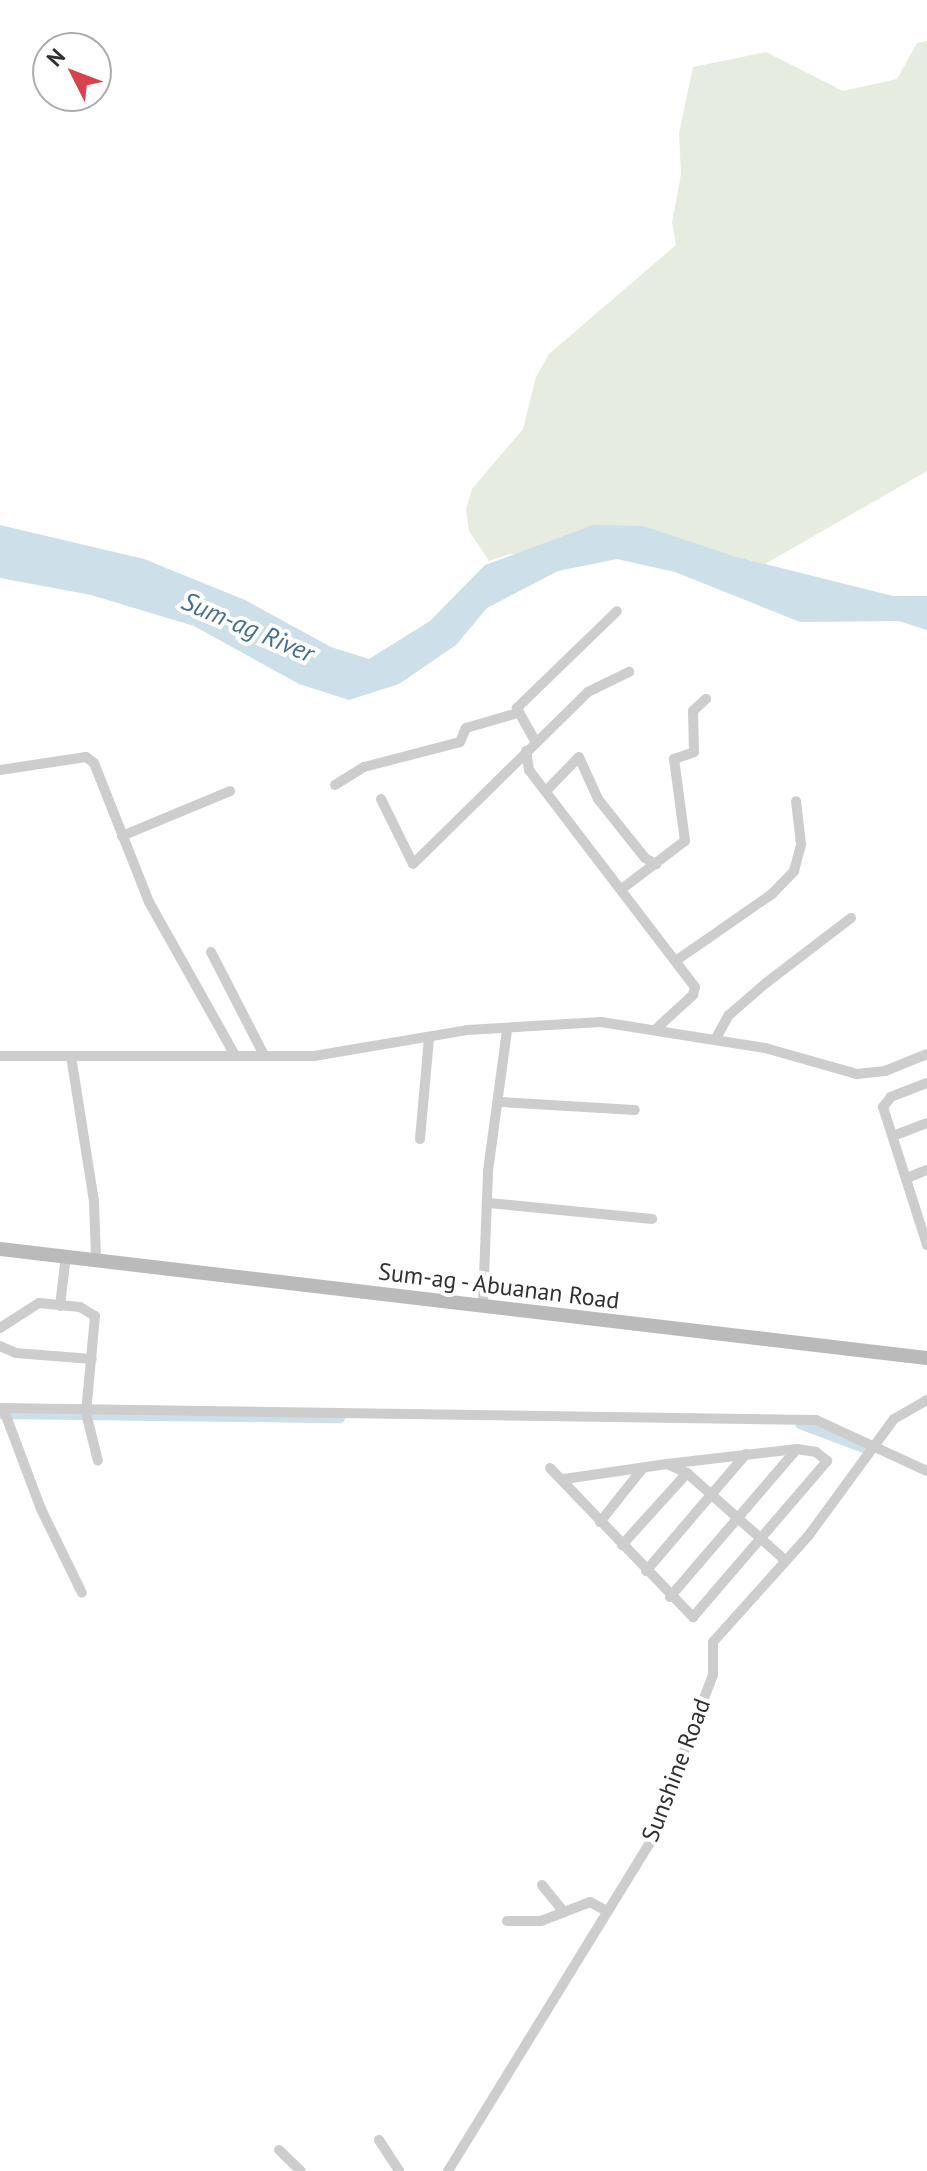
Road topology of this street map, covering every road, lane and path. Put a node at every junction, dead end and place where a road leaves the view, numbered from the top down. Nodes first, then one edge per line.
1 (617, 611) dead end
2 (629, 672) dead end
3 (706, 699) dead end
4 (518, 713) junction
5 (535, 741) junction
6 (526, 751) junction
7 (0, 770) edge
8 (335, 785) dead end
9 (230, 791) dead end
10 (546, 791) junction
11 (381, 799) dead end
12 (796, 801) dead end
13 (122, 836) junction
14 (656, 864) junction
15 (623, 888) junction
16 (851, 918) dead end
17 (211, 952) dead end
18 (677, 960) junction
19 (657, 1028) junction
20 (507, 1031) junction
21 (716, 1038) junction
22 (429, 1039) junction
23 (927, 1054) edge
24 (235, 1055) junction
25 (264, 1055) junction
26 (0, 1056) edge
27 (71, 1056) junction
28 (927, 1083) edge
29 (501, 1102) junction
30 (635, 1110) dead end
31 (927, 1123) edge
32 (893, 1136) junction
33 (420, 1139) dead end
34 (927, 1170) edge
35 (907, 1178) junction
36 (489, 1203) junction
37 (922, 1207) edge
38 (652, 1219) dead end
39 (924, 1226) edge
40 (927, 1245) edge
41 (0, 1249) edge
42 (66, 1256) junction
43 (96, 1259) junction
44 (483, 1303) junction
45 (60, 1306) junction
46 (0, 1328) edge
47 (0, 1346) edge
48 (927, 1358) edge
49 (92, 1359) junction
50 (927, 1400) edge
51 (4, 1411) edge
52 (87, 1414) junction
53 (797, 1449) junction
54 (875, 1449) junction
55 (746, 1454) junction
56 (98, 1461) dead end
57 (667, 1464) junction
58 (550, 1468) dead end
59 (643, 1468) junction
60 (927, 1471) edge
61 (687, 1473) junction
62 (564, 1479) junction
63 (712, 1495) junction
64 (737, 1517) junction
65 (600, 1522) junction
66 (762, 1539) junction
67 (622, 1545) junction
68 (786, 1561) junction
69 (646, 1571) junction
70 (82, 1593) dead end
71 (670, 1597) junction
72 (542, 1885) dead end
73 (605, 1910) junction
74 (564, 1912) junction
75 (507, 1921) dead end
76 (379, 2140) dead end
77 (279, 2150) dead end
78 (301, 2171) edge
79 (399, 2171) edge
80 (448, 2171) edge

1 - 4 street
2 - 5 street
3 - 14 street
4 - 5 street
4 - 8 street
5 - 6 street
6 - 10 street
6 - 11 street
7 - 13 street
9 - 13 street
10 - 14 street
10 - 15 street
12 - 18 street
13 - 24 street
14 - 15 street
15 - 18 street
16 - 21 street
17 - 25 street
18 - 19 street
19 - 20 street
19 - 21 street
20 - 22 street
20 - 29 street
21 - 23 street
22 - 25 street
22 - 33 street
24 - 25 street
24 - 27 street
26 - 27 street
27 - 43 street
28 - 32 street
29 - 30 street
29 - 36 street
31 - 32 street
32 - 35 street
34 - 35 street
35 - 37 street
36 - 38 street
36 - 44 street
37 - 39 street
39 - 40 street
41 - 42 main road, Sum-ag - Abuanan Road
42 - 43 main road, Sum-ag - Abuanan Road
42 - 45 street
43 - 44 main road, Sum-ag - Abuanan Road
44 - 48 main road, Sum-ag - Abuanan Road
45 - 46 street
45 - 49 street
47 - 49 street
49 - 52 street
50 - 54 street, Sunshine Road
51 - 52 street
51 - 70 street
52 - 54 street
52 - 56 street
53 - 55 street
53 - 64 street
53 - 66 street
54 - 60 street
54 - 68 street, Sunshine Road
55 - 57 street
55 - 63 street
57 - 59 street
57 - 61 street
58 - 62 street
59 - 62 street
59 - 65 street
61 - 63 street
61 - 67 street
62 - 65 street
63 - 64 street
63 - 69 street
64 - 66 street
64 - 71 street
65 - 67 street
66 - 68 street
66 - 71 street
67 - 69 street
68 - 73 street, Sunshine Road
69 - 71 street
72 - 74 street
73 - 74 street
73 - 80 street, Sunshine Road
74 - 75 street
76 - 79 street
77 - 78 street

